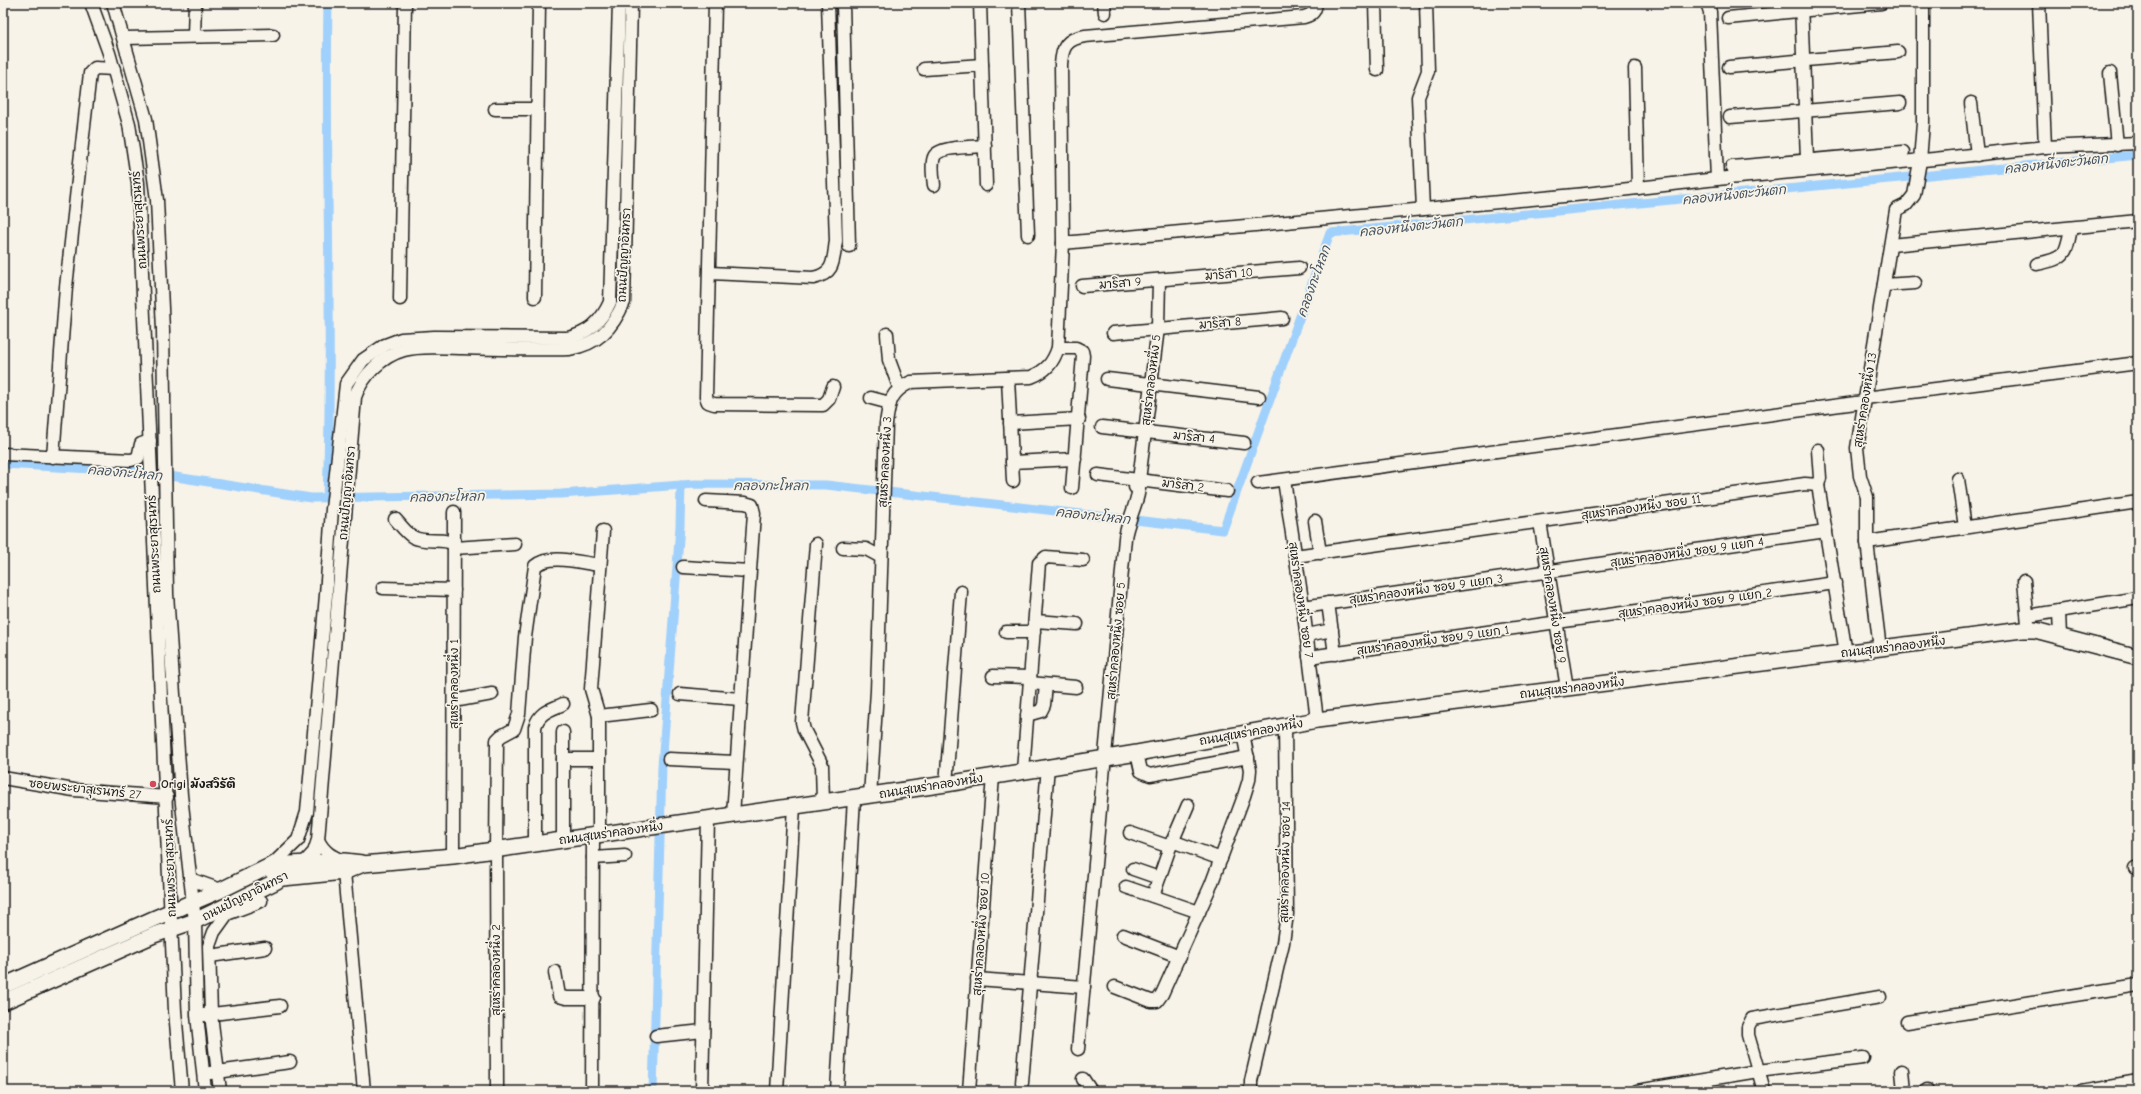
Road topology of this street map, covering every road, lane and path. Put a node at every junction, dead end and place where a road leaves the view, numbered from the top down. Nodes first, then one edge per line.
1 (91, 3) edge
2 (113, 3) edge
3 (195, 3) edge
4 (405, 3) edge
5 (539, 3) edge
6 (618, 3) edge
7 (631, 3) edge
8 (715, 3) edge
9 (828, 3) edge
10 (843, 3) edge
11 (980, 3) edge
12 (1019, 3) edge
13 (1316, 3) edge
14 (1375, 3) edge
15 (1426, 3) edge
16 (1707, 3) edge
17 (1881, 3) edge
18 (1923, 3) edge
19 (2039, 3) edge
20 (1801, 7) edge
21 (1728, 18) dead end
22 (273, 35) dead end
23 (194, 36) junction
24 (125, 38) junction
25 (1898, 52) dead end
26 (1803, 60) junction
27 (982, 65) junction
28 (1729, 67) dead end
29 (114, 68) junction
30 (1635, 68) dead end
31 (924, 69) dead end
32 (1377, 70) dead end
33 (2110, 73) dead end
34 (1900, 102) dead end
35 (1971, 103) dead end
36 (495, 109) dead end
37 (537, 109) junction
38 (1805, 110) junction
39 (1730, 117) dead end
40 (2138, 143) edge
41 (2117, 145) junction
42 (985, 146) junction
43 (2045, 147) junction
44 (1903, 152) dead end
45 (1977, 155) junction
46 (1807, 159) junction
47 (1920, 163) junction
48 (1732, 167) dead end
49 (1717, 179) junction
50 (934, 185) dead end
51 (986, 185) dead end
52 (1638, 188) junction
53 (1423, 209) junction
54 (2138, 221) edge
55 (2071, 228) junction
56 (1028, 235) dead end
57 (1063, 243) junction
58 (1891, 245) junction
59 (849, 246) dead end
60 (2037, 264) dead end
61 (1299, 268) dead end
62 (710, 273) junction
63 (1159, 280) junction
64 (1914, 283) dead end
65 (1884, 285) junction
66 (1082, 286) dead end
67 (535, 297) dead end
68 (400, 299) dead end
69 (1282, 318) dead end
70 (1158, 328) junction
71 (1112, 332) dead end
72 (887, 334) dead end
73 (1058, 348) junction
74 (2138, 363) edge
75 (1008, 378) junction
76 (1107, 379) dead end
77 (1151, 384) junction
78 (833, 387) dead end
79 (899, 387) junction
80 (1259, 396) dead end
81 (871, 398) dead end
82 (1864, 400) junction
83 (890, 403) junction
84 (1079, 419) junction
85 (1010, 423) junction
86 (1102, 427) dead end
87 (1145, 432) junction
88 (150, 441) junction
89 (1244, 442) dead end
90 (1818, 450) dead end
91 (3, 454) edge
92 (53, 458) junction
93 (1074, 459) junction
94 (1012, 462) junction
95 (1098, 475) dead end
96 (1958, 479) dead end
97 (1139, 480) junction
98 (1284, 480) junction
99 (1013, 481) dead end
100 (1258, 483) dead end
101 (1818, 485) junction
102 (1072, 488) dead end
103 (1227, 491) dead end
104 (706, 501) dead end
105 (2138, 502) edge
106 (454, 512) dead end
107 (395, 519) dead end
108 (1315, 522) dead end
109 (1540, 522) junction
110 (1127, 524) joint
111 (1965, 527) junction
112 (603, 531) dead end
113 (1826, 531) junction
114 (1867, 542) junction
115 (515, 544) dead end
116 (816, 544) dead end
117 (454, 546) junction
118 (843, 548) dead end
119 (1320, 553) junction
120 (1295, 556) junction
121 (882, 557) junction
122 (1083, 560) dead end
123 (600, 565) junction
124 (683, 567) dead end
125 (749, 571) junction
126 (1548, 572) junction
127 (2024, 581) dead end
128 (1835, 583) junction
129 (383, 588) dead end
130 (454, 590) junction
131 (961, 592) dead end
132 (2138, 598) edge
133 (1328, 603) junction
134 (1303, 606) junction
135 (2060, 611) junction
136 (1556, 622) junction
137 (2028, 623) junction
138 (1077, 624) dead end
139 (1035, 627) junction
140 (1332, 630) junction
141 (1006, 632) dead end
142 (1307, 635) junction
143 (2060, 637) junction
144 (1880, 649) junction
145 (1846, 653) junction
146 (1335, 654) junction
147 (1309, 657) junction
148 (2138, 657) edge
149 (993, 676) dead end
150 (1030, 680) junction
151 (1046, 685) junction
152 (1076, 687) dead end
153 (1567, 688) junction
154 (492, 694) dead end
155 (680, 694) dead end
156 (740, 699) junction
157 (454, 701) junction
158 (563, 704) dead end
159 (651, 710) dead end
160 (1027, 715) junction
161 (599, 716) junction
162 (1317, 720) junction
163 (1285, 725) junction
164 (563, 732) dead end
165 (1243, 733) junction
166 (1137, 753) junction
167 (1248, 757) junction
168 (1106, 758) junction
169 (563, 759) junction
170 (598, 759) junction
171 (669, 759) dead end
172 (735, 762) junction
173 (1048, 766) junction
174 (1023, 771) junction
175 (993, 776) junction
176 (3, 778) edge
177 (946, 784) junction
178 (870, 796) junction
179 (167, 797) junction
180 (854, 798) junction
181 (823, 802) junction
182 (1188, 805) dead end
183 (794, 806) junction
184 (733, 815) junction
185 (708, 819) junction
186 (1130, 833) dead end
187 (596, 835) junction
188 (318, 840) junction
189 (563, 840) junction
190 (535, 844) junction
191 (1171, 844) junction
192 (496, 850) junction
193 (453, 856) junction
194 (625, 856) dead end
195 (593, 858) junction
196 (1221, 858) junction
197 (304, 864) junction
198 (272, 865) junction
199 (344, 866) junction
200 (1133, 870) dead end
201 (1159, 878) junction
202 (190, 879) junction
203 (280, 880) junction
204 (171, 887) junction
205 (1126, 887) dead end
206 (221, 890) junction
207 (1153, 896) junction
208 (261, 901) dead end
209 (193, 903) junction
210 (171, 911) junction
211 (1199, 912) junction
212 (153, 919) junction
213 (195, 921) junction
214 (172, 928) junction
215 (154, 935) junction
216 (1122, 935) dead end
217 (265, 948) dead end
218 (173, 955) junction
219 (210, 956) junction
220 (1180, 957) junction
221 (555, 972) dead end
222 (977, 979) junction
223 (1032, 983) junction
224 (2138, 984) edge
225 (3, 986) edge
226 (1084, 987) junction
227 (1115, 987) dead end
228 (1880, 997) dead end
229 (594, 998) junction
230 (3, 1002) edge
231 (280, 1006) dead end
232 (211, 1014) junction
233 (197, 1015) junction
234 (1907, 1022) dead end
235 (704, 1031) junction
236 (656, 1036) dead end
237 (1078, 1050) dead end
238 (1863, 1058) dead end
239 (290, 1062) dead end
240 (1902, 1071) dead end
241 (217, 1072) junction
242 (1758, 1072) junction
243 (203, 1075) junction
244 (1083, 1079) dead end
245 (2138, 1081) edge
246 (1022, 1083) dead end
247 (182, 1091) edge
248 (205, 1091) edge
249 (220, 1091) edge
250 (364, 1091) edge
251 (497, 1091) edge
252 (592, 1091) edge
253 (702, 1091) edge
254 (776, 1091) edge
255 (838, 1091) edge
256 (969, 1091) edge
257 (1091, 1091) edge
258 (1251, 1091) edge
259 (1637, 1091) edge
260 (1764, 1091) edge
261 (1904, 1091) edge
262 (2082, 1091) edge

1 - 29 street, ถนนพระยาสุเรนทร์
2 - 24 street, ถนนพระยาสุเรนทร์
3 - 23 street
4 - 68 street
5 - 37 street
6 - 198 street, ถนนปัญญาอินทรา
7 - 188 street, ถนนปัญญาอินทรา
8 - 62 street
9 - 62 street
10 - 59 street
11 - 27 street
12 - 56 street
13 - 57 street
14 - 32 street
15 - 53 street
16 - 49 street
17 - 20 street
18 - 47 street, สุเหร่าคลองหนึ่ง 13
19 - 43 street
20 - 21 street
20 - 26 street
22 - 23 street
23 - 24 street
24 - 202 street, ถนนพระยาสุเรนทร์
25 - 26 street
26 - 28 street
26 - 38 street
27 - 31 street
27 - 42 street
29 - 88 street, ถนนพระยาสุเรนทร์
29 - 92 street
30 - 52 street
33 - 41 street
34 - 38 street
35 - 45 street
36 - 37 street
37 - 67 street
38 - 39 street
38 - 46 street
40 - 41 street
41 - 43 street
42 - 50 street
42 - 51 street
43 - 45 street
44 - 46 street
45 - 47 street
46 - 48 street
47 - 49 street
47 - 58 street, สุเหร่าคลองหนึ่ง 13
49 - 52 street
52 - 53 street
53 - 57 street
54 - 55 street
55 - 58 street
55 - 60 street
57 - 73 street
58 - 65 street, สุเหร่าคลองหนึ่ง 13
61 - 63 street, มาริสา 10
62 - 78 street
63 - 66 street, มาริสา 9
63 - 70 street, สุเหร่าคลองหนึ่ง 5
64 - 65 street
65 - 82 street, สุเหร่าคลองหนึ่ง 13
69 - 70 street, มาริสา 8
70 - 71 street, มาริสา 8
70 - 77 street, สุเหร่าคลองหนึ่ง 5
72 - 79 street
73 - 75 street
73 - 84 street
74 - 82 street
75 - 79 street
75 - 85 street
76 - 77 street
77 - 80 street
77 - 87 street, สุเหร่าคลองหนึ่ง 5
79 - 83 street, สุเหร่าคลองหนึ่ง 3
81 - 83 street
82 - 98 street
82 - 114 street, สุเหร่าคลองหนึ่ง 13
83 - 121 street, สุเหร่าคลองหนึ่ง 3
84 - 85 street
84 - 93 street
85 - 94 street
86 - 87 street, มาริสา 4
87 - 89 street, มาริสา 4
87 - 97 street, สุเหร่าคลองหนึ่ง 5
88 - 92 street
88 - 179 street, ถนนพระยาสุเรนทร์
90 - 101 street
91 - 92 street
93 - 94 street
93 - 102 street
94 - 99 street
95 - 97 street, มาริสา 2
96 - 111 street
97 - 103 street, มาริสา 2
97 - 110 street, สุเหร่าคลองหนึ่ง 5
98 - 100 street
98 - 120 street, สุเหร่าคลองหนึ่ง ซอย 7
101 - 109 street, สุเหร่าคลองหนึ่ง ซอย 11
101 - 113 street
104 - 125 street
105 - 111 street
106 - 117 street, สุเหร่าคลองหนึ่ง 1
107 - 117 street
108 - 119 street
109 - 119 street, สุเหร่าคลองหนึ่ง ซอย 11
109 - 126 street, สุเหร่าคลองหนึ่ง ซอย 9
110 - 168 street, สุเหร่าคลองหนึ่ง ซอย 5
111 - 114 street
112 - 123 street
113 - 126 street, สุเหร่าคลองหนึ่ง ซอย 9 แยก 4
113 - 128 street
114 - 144 street, สุเหร่าคลองหนึ่ง 13
115 - 117 street
116 - 181 street
117 - 130 street, สุเหร่าคลองหนึ่ง 1
118 - 121 street
119 - 120 street, สุเหร่าคลองหนึ่ง ซอย 11
120 - 134 street, สุเหร่าคลองหนึ่ง ซอย 7
121 - 178 street, สุเหร่าคลองหนึ่ง 3
122 - 139 street
123 - 161 street
123 - 192 street, สุเหร่าคลองหนึ่ง 2
124 - 125 street
125 - 156 street
126 - 133 street, สุเหร่าคลองหนึ่ง ซอย 9 แยก 3
126 - 136 street, สุเหร่าคลองหนึ่ง ซอย 9
127 - 137 street
128 - 136 street, สุเหร่าคลองหนึ่ง ซอย 9 แยก 2
128 - 145 street
129 - 130 street
130 - 157 street, สุเหร่าคลองหนึ่ง 1
131 - 177 street
132 - 135 street
133 - 134 street, สุเหร่าคลองหนึ่ง ซอย 9 แยก 3
133 - 140 street
134 - 142 street, สุเหร่าคลองหนึ่ง ซอย 7
135 - 137 street
135 - 143 street
136 - 146 street, สุเหร่าคลองหนึ่ง ซอย 9 แยก 1
136 - 153 street, สุเหร่าคลองหนึ่ง ซอย 9
137 - 143 main road, ถนนสุเหร่าคลองหนึ่ง
137 - 144 main road, ถนนสุเหร่าคลองหนึ่ง
138 - 139 street
139 - 141 street
139 - 150 street
140 - 142 street
140 - 146 street
142 - 147 street, สุเหร่าคลองหนึ่ง ซอย 7
143 - 148 main road, ถนนสุเหร่าคลองหนึ่ง
144 - 145 main road, ถนนสุเหร่าคลองหนึ่ง
145 - 153 main road, ถนนสุเหร่าคลองหนึ่ง
146 - 147 street, สุเหร่าคลองหนึ่ง ซอย 9 แยก 1
147 - 162 street, สุเหร่าคลองหนึ่ง ซอย 7
149 - 150 street
150 - 151 street
150 - 160 street
151 - 152 street
151 - 160 street
153 - 162 main road, ถนนสุเหร่าคลองหนึ่ง
154 - 157 street
155 - 156 street
156 - 172 street
157 - 193 street, สุเหร่าคลองหนึ่ง 1
158 - 190 street
159 - 161 street
160 - 174 street
161 - 170 street
162 - 163 main road, ถนนสุเหร่าคลองหนึ่ง
163 - 165 main road, ถนนสุเหร่าคลองหนึ่ง
163 - 258 street, สุเหร่าคลองหนึ่ง ซอย 14
164 - 169 street
165 - 166 main road, ถนนสุเหร่าคลองหนึ่ง
165 - 167 street
166 - 167 street
166 - 168 main road, ถนนสุเหร่าคลองหนึ่ง
167 - 196 street
168 - 173 main road, ถนนสุเหร่าคลองหนึ่ง
168 - 226 street, สุเหร่าคลองหนึ่ง ซอย 5
169 - 170 street
169 - 189 street
170 - 187 street
171 - 172 street
172 - 184 street
173 - 174 main road, ถนนสุเหร่าคลองหนึ่ง
173 - 223 street
174 - 175 main road, ถนนสุเหร่าคลองหนึ่ง
175 - 177 main road, ถนนสุเหร่าคลองหนึ่ง
175 - 222 street, สุเหร่าคลองหนึ่ง ซอย 10
176 - 179 street, ซอยพระยาสุเรนทร์ 27
177 - 178 main road, ถนนสุเหร่าคลองหนึ่ง
178 - 180 main road, ถนนสุเหร่าคลองหนึ่ง
179 - 204 street, ถนนพระยาสุเรนทร์
180 - 181 main road, ถนนสุเหร่าคลองหนึ่ง
180 - 255 street
181 - 183 main road, ถนนสุเหร่าคลองหนึ่ง
182 - 191 street
183 - 184 main road, ถนนสุเหร่าคลองหนึ่ง
183 - 254 street
184 - 185 main road, ถนนสุเหร่าคลองหนึ่ง
185 - 187 main road, ถนนสุเหร่าคลองหนึ่ง
185 - 235 street
186 - 191 street
187 - 189 main road, ถนนสุเหร่าคลองหนึ่ง
187 - 195 street
188 - 197 street, ถนนปัญญาอินทรา
188 - 199 street
189 - 190 main road, ถนนสุเหร่าคลองหนึ่ง
190 - 192 main road, ถนนสุเหร่าคลองหนึ่ง
191 - 196 street
191 - 201 street
192 - 193 main road, ถนนสุเหร่าคลองหนึ่ง
192 - 251 street, สุเหร่าคลองหนึ่ง 2
193 - 199 main road, ถนนสุเหร่าคลองหนึ่ง
194 - 195 street
195 - 229 street
196 - 211 street
197 - 198 main road, ถนนสุเหร่าคลองหนึ่ง
197 - 199 main road, ถนนสุเหร่าคลองหนึ่ง
197 - 203 street, ถนนปัญญาอินทรา
198 - 203 main road
198 - 206 main road, ถนนปัญญาอินทรา
199 - 203 main road, ถนนสุเหร่าคลองหนึ่ง
199 - 250 street
200 - 201 street
201 - 207 street
202 - 206 street
202 - 209 street, ถนนพระยาสุเรนทร์
203 - 213 main road, ถนนปัญญาอินทรา
204 - 210 street, ถนนพระยาสุเรนทร์
204 - 212 street
205 - 207 street
206 - 209 main road, ถนนปัญญาอินทรา
207 - 211 street
208 - 219 street
209 - 210 main road, ถนนปัญญาอินทรา
209 - 213 street, ถนนพระยาสุเรนทร์
210 - 212 main road, ถนนปัญญาอินทรา
210 - 214 street, ถนนพระยาสุเรนทร์
211 - 220 street
212 - 225 main road, ถนนปัญญาอินทรา
213 - 214 main road, ถนนปัญญาอินทรา
213 - 233 street, ถนนพระยาสุเรนทร์
214 - 215 main road, ถนนปัญญาอินทรา
214 - 218 street, ถนนพระยาสุเรนทร์
215 - 218 street
215 - 230 main road, ถนนปัญญาอินทรา
216 - 220 street
217 - 219 street
218 - 247 street, ถนนพระยาสุเรนทร์
219 - 232 street
220 - 227 street
221 - 229 street
222 - 223 street
222 - 256 street, สุเหร่าคลองหนึ่ง ซอย 10
223 - 226 street
223 - 246 street
224 - 234 street
226 - 237 street, สุเหร่าคลองหนึ่ง ซอย 5
228 - 242 street
229 - 252 street
231 - 232 street
232 - 233 street
232 - 241 street
233 - 243 street, ถนนพระยาสุเรนทร์
235 - 236 street
235 - 253 street
238 - 242 street
239 - 241 street
240 - 261 street
241 - 243 street
241 - 249 street
242 - 259 street
242 - 260 street
243 - 248 street, ถนนพระยาสุเรนทร์
244 - 257 street
245 - 262 street

